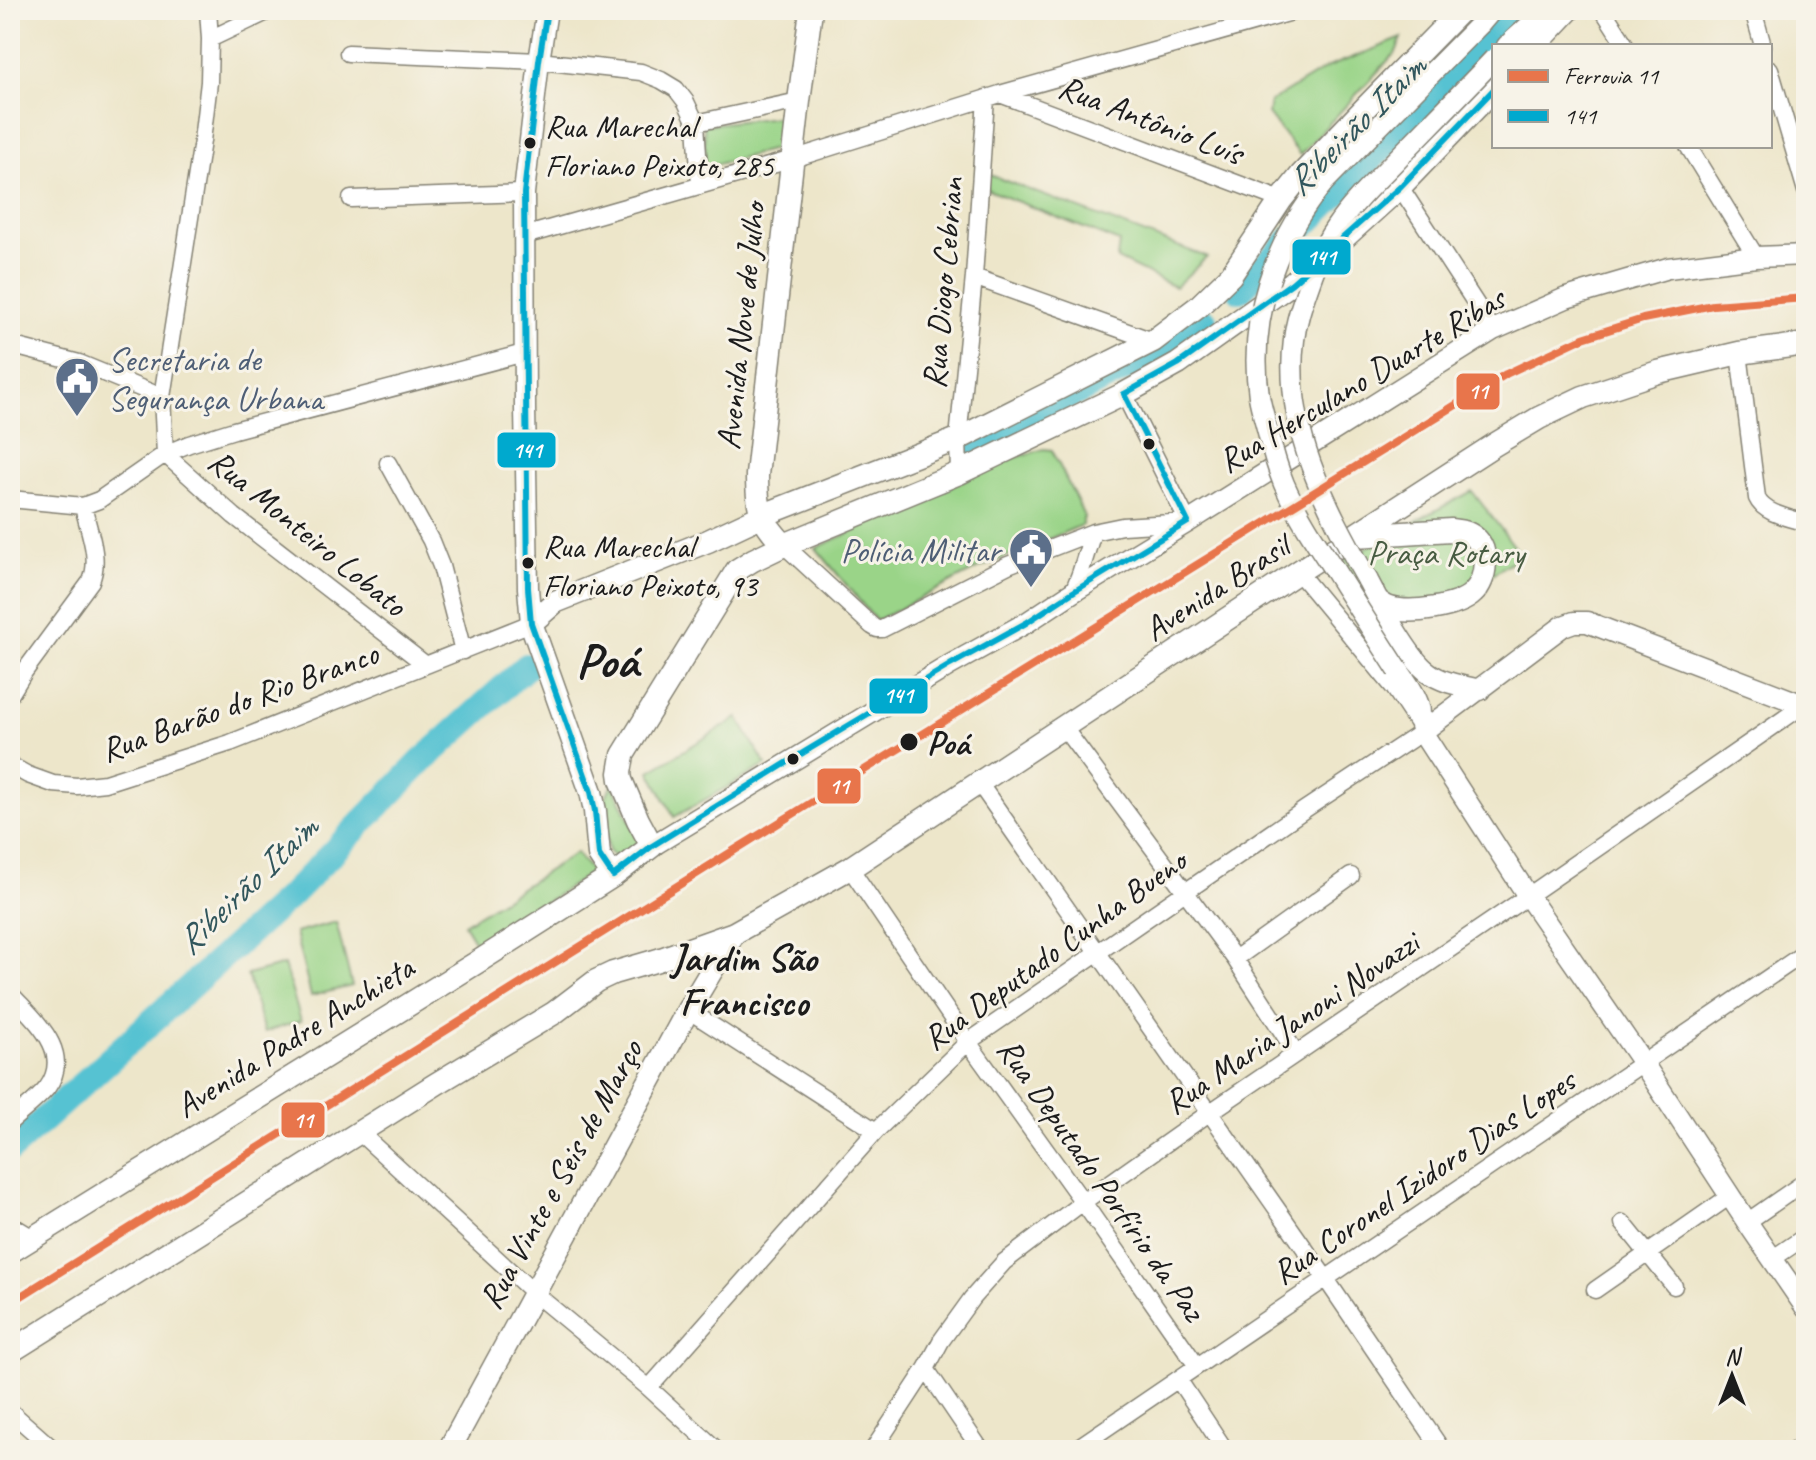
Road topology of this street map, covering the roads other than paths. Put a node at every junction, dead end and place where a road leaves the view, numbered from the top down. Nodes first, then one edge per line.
1 (208, 10) edge
2 (271, 10) edge
3 (547, 10) edge
4 (811, 10) edge
5 (1299, 10) edge
6 (1547, 10) edge
7 (1569, 10) edge
8 (1603, 10) edge
9 (1753, 10) edge
10 (1456, 12) edge
11 (1486, 17) edge
12 (210, 39) junction
13 (1509, 44) edge
14 (1537, 44) edge
15 (1625, 44) edge
16 (1762, 44) edge
17 (348, 53) dead end
18 (539, 61) junction
19 (1492, 61) edge
20 (1772, 76) edge
21 (1492, 91) edge
22 (993, 96) junction
23 (799, 101) junction
24 (696, 123) junction
25 (1689, 148) edge
26 (793, 159) junction
27 (700, 186) junction
28 (1400, 187) junction
29 (1806, 191) edge
30 (524, 193) junction
31 (351, 199) dead end
32 (1281, 200) junction
33 (524, 236) junction
34 (1806, 255) edge
35 (1756, 257) junction
36 (1231, 275) junction
37 (974, 277) junction
38 (1198, 307) junction
39 (1253, 311) junction
40 (1226, 330) junction
41 (1493, 330) junction
42 (1153, 341) junction
43 (1806, 344) edge
44 (10, 345) edge
45 (524, 353) junction
46 (1739, 353) junction
47 (1124, 394) junction
48 (162, 397) junction
49 (958, 439) junction
50 (165, 454) junction
51 (388, 463) dead end
52 (959, 473) junction
53 (10, 499) edge
54 (83, 506) junction
55 (761, 516) junction
56 (1188, 522) junction
57 (1806, 523) edge
58 (1093, 532) junction
59 (1354, 536) junction
60 (784, 545) junction
61 (1298, 572) junction
62 (1073, 592) junction
63 (1379, 602) junction
64 (531, 623) junction
65 (463, 651) junction
66 (426, 665) junction
67 (1480, 690) junction
68 (10, 695) edge
69 (1805, 705) edge
70 (1064, 728) junction
71 (1420, 728) junction
72 (623, 755) junction
73 (10, 765) edge
74 (584, 770) junction
75 (979, 783) junction
76 (652, 846) junction
77 (850, 868) junction
78 (613, 876) junction
79 (1351, 876) dead end
80 (1184, 893) junction
81 (1528, 896) junction
82 (734, 933) junction
83 (1806, 952) edge
84 (1096, 954) junction
85 (1235, 959) junction
86 (10, 993) edge
87 (688, 1010) junction
88 (968, 1042) junction
89 (1296, 1053) junction
90 (1643, 1063) junction
91 (1209, 1113) junction
92 (10, 1122) edge
93 (876, 1131) junction
94 (359, 1132) junction
95 (1806, 1181) edge
96 (1730, 1196) junction
97 (1083, 1202) junction
98 (1747, 1222) junction
99 (1623, 1223) dead end
100 (10, 1224) edge
101 (1806, 1236) edge
102 (33, 1238) junction
103 (10, 1252) edge
104 (1647, 1253) junction
105 (1772, 1259) junction
106 (1326, 1279) junction
107 (1674, 1286) dead end
108 (1595, 1290) dead end
109 (534, 1293) junction
110 (1806, 1308) edge
111 (10, 1352) edge
112 (1197, 1366) junction
113 (926, 1369) junction
114 (1178, 1379) junction
115 (649, 1388) junction
116 (10, 1411) edge
117 (1806, 1443) edge
118 (54, 1450) edge
119 (449, 1450) edge
120 (717, 1450) edge
121 (873, 1450) edge
122 (981, 1450) edge
123 (1074, 1450) edge
124 (1225, 1450) edge
125 (1442, 1450) edge
126 (1795, 1450) edge

1 - 12 street, Rua Monteiro Lobato
2 - 12 street
3 - 18 street
4 - 23 main road, Avenida Nove de Julho
5 - 22 street
6 - 13 street
7 - 14 main road
8 - 15 street
9 - 16 street
10 - 32 main road
11 - 71 street, bridge
12 - 48 street, Rua Monteiro Lobato
17 - 18 street
18 - 24 street
18 - 30 street
19 - 63 street, bridge
20 - 29 street
21 - 28 main road
22 - 26 street
22 - 32 street, Rua Antônio Luís
22 - 37 street, Rua Diogo Cebrian
23 - 24 street
23 - 26 main road, Avenida Nove de Julho
24 - 27 street
25 - 35 street
26 - 27 street
26 - 55 main road, Avenida Nove de Julho
27 - 33 street
28 - 39 main road
28 - 41 street
30 - 31 street
30 - 33 street
32 - 36 main road
33 - 45 street
34 - 35 street, Rua Herculano Duarte Ribas
35 - 41 street, Rua Herculano Duarte Ribas
36 - 38 main road
36 - 39 main road
37 - 42 street
37 - 49 street, Rua Diogo Cebrian
38 - 40 main road
38 - 42 main road
39 - 40 main road
40 - 47 main road
41 - 56 street, Rua Herculano Duarte Ribas
42 - 49 main road
43 - 46 main road, Avenida Brasil
44 - 48 street
45 - 50 street
45 - 64 street
46 - 57 street
46 - 59 main road, Avenida Brasil
47 - 52 main road
47 - 56 street
48 - 50 street, Rua Monteiro Lobato
49 - 52 street, Rua Diogo Cebrian
49 - 55 main road
50 - 54 street
50 - 66 street, Rua Monteiro Lobato
51 - 65 street
52 - 60 main road
53 - 54 street
54 - 68 street
55 - 60 main road
55 - 64 main road
56 - 58 street
56 - 62 street, Rua Herculano Duarte Ribas
58 - 60 street
58 - 62 street
59 - 61 main road, Avenida Brasil
59 - 63 main road
60 - 72 main road
61 - 70 main road, Avenida Brasil
61 - 71 street
62 - 76 street, Rua Herculano Duarte Ribas
63 - 67 street
64 - 65 street, Rua Barão do Rio Branco
64 - 74 main road
65 - 66 street, Rua Barão do Rio Branco
66 - 73 street, Rua Barão do Rio Branco
67 - 69 street, Rua Deputado Cunha Bueno
67 - 71 street, Rua Deputado Cunha Bueno
69 - 81 street, Rua Maria Janoni Novazzi
70 - 75 main road, Avenida Brasil
70 - 80 street
71 - 80 street, Rua Deputado Cunha Bueno
71 - 81 street
72 - 74 main road
72 - 76 main road
74 - 78 main road
75 - 77 main road, Avenida Brasil
75 - 84 street
76 - 78 main road, Avenida Padre Anchieta
77 - 82 main road, Avenida Brasil
77 - 88 street, Rua Deputado Porfírio da Paz
78 - 102 main road, Avenida Padre Anchieta
79 - 85 street
80 - 84 street, Rua Deputado Cunha Bueno
80 - 85 street
81 - 89 street, Rua Maria Janoni Novazzi
81 - 90 street
82 - 87 main road, Rua Vinte e Seis de Março
82 - 94 main road, Avenida Brasil
83 - 90 street, Rua Coronel Izidoro Dias Lopes
84 - 88 street, Rua Deputado Cunha Bueno
84 - 91 street
85 - 89 street
86 - 92 street
87 - 93 street
87 - 109 main road, Rua Vinte e Seis de Março
88 - 93 street, Rua Deputado Cunha Bueno
88 - 97 street, Rua Deputado Porfírio da Paz
89 - 91 street, Rua Maria Janoni Novazzi
90 - 96 street
90 - 106 street, Rua Coronel Izidoro Dias Lopes
91 - 97 street, Rua Maria Janoni Novazzi
91 - 106 street
93 - 115 street, Rua Deputado Cunha Bueno
94 - 109 street
94 - 111 main road, Avenida Brasil
95 - 98 street
96 - 98 street
96 - 104 street
97 - 112 street, Rua Deputado Porfírio da Paz
97 - 113 street, Rua Maria Janoni Novazzi
98 - 105 street
99 - 104 street
100 - 102 street
101 - 105 street
102 - 103 main road, Avenida Padre Anchieta
104 - 107 street
104 - 108 street
105 - 110 street
106 - 112 street, Rua Coronel Izidoro Dias Lopes
106 - 125 street
109 - 115 street
109 - 119 main road, Rua Vinte e Seis de Março
112 - 114 street, Rua Coronel Izidoro Dias Lopes
113 - 121 street, Rua Maria Janoni Novazzi
113 - 122 street
114 - 123 street, Rua Coronel Izidoro Dias Lopes
114 - 124 street
115 - 120 street
116 - 118 street
117 - 126 street

